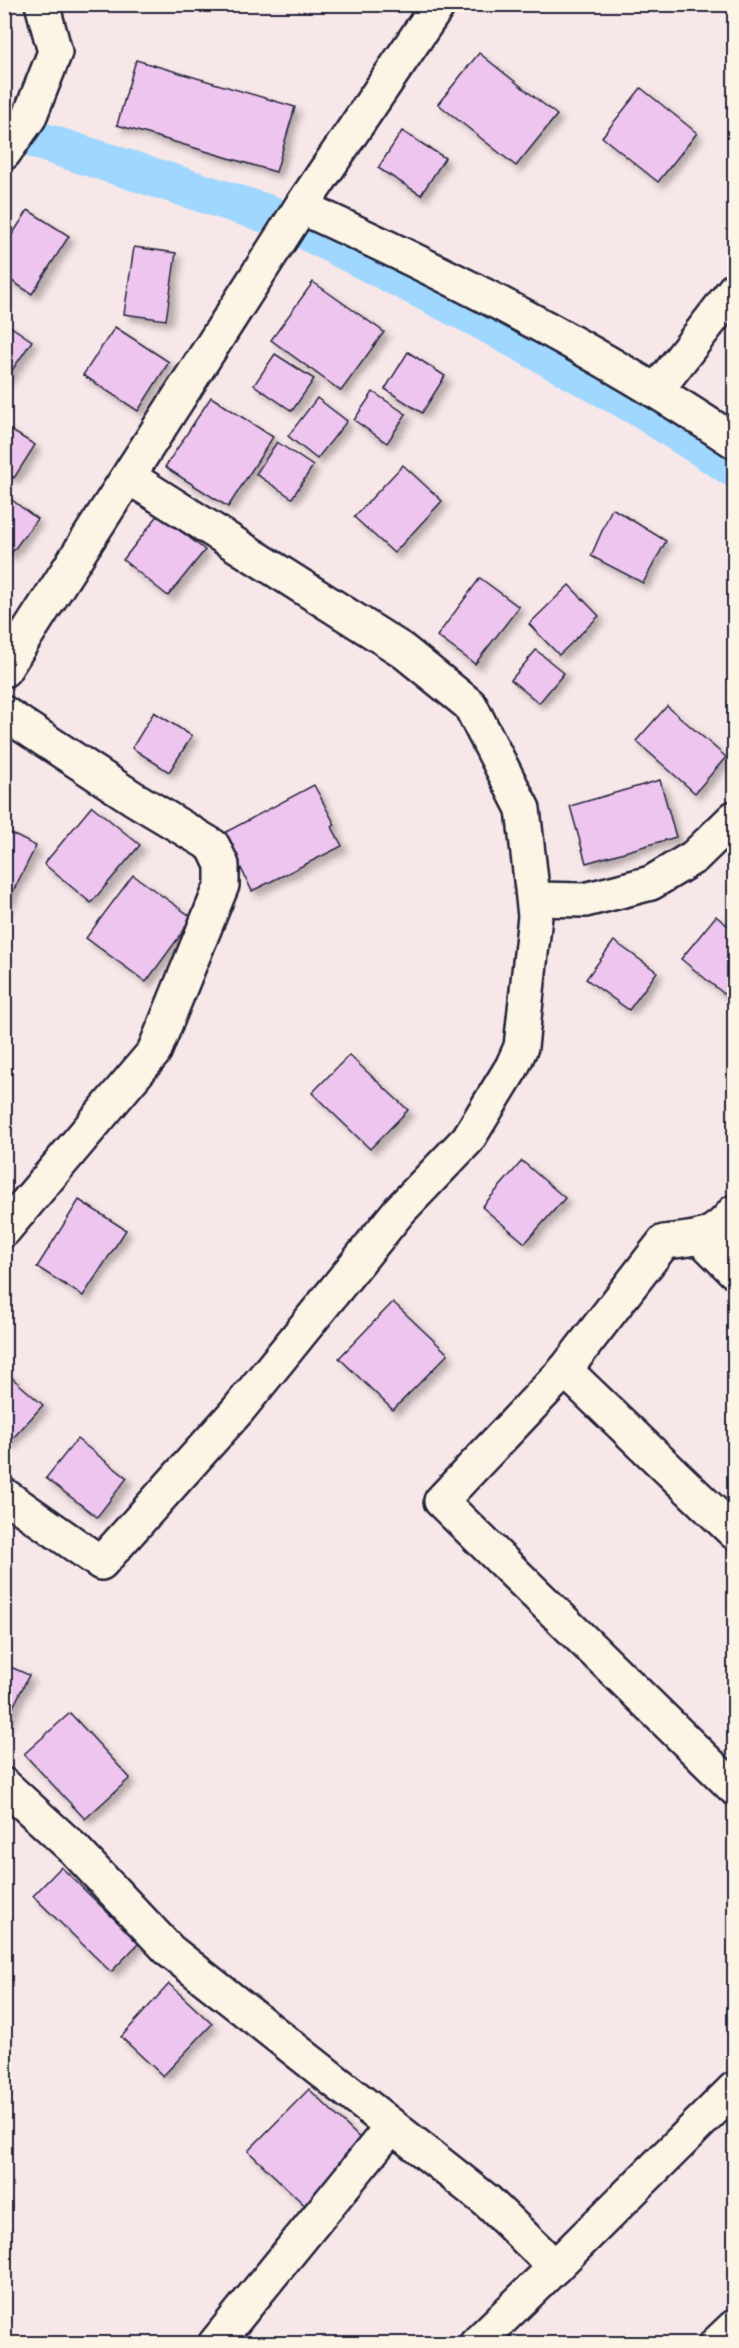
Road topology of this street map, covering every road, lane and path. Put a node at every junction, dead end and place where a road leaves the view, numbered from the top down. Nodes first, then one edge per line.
1 (42, 4) edge
2 (439, 4) edge
3 (4, 153) edge
4 (301, 207) junction
5 (735, 290) edge
6 (656, 391) junction
7 (735, 441) edge
8 (129, 477) junction
9 (4, 670) edge
10 (4, 713) edge
11 (735, 818) edge
12 (534, 899) junction
13 (735, 1212) edge
14 (4, 1230) edge
15 (700, 1237) junction
16 (735, 1271) edge
17 (565, 1370) junction
18 (4, 1495) edge
19 (735, 1532) edge
20 (4, 1785) edge
21 (735, 1788) edge
22 (735, 2089) edge
23 (392, 2126) junction
24 (555, 2267) junction
25 (735, 2327) edge
26 (215, 2343) edge
27 (476, 2343) edge
28 (716, 2343) edge

1 - 3 street
2 - 4 street
4 - 6 street
4 - 8 street
5 - 6 street
6 - 7 street
8 - 9 street
8 - 12 street
10 - 14 street
11 - 12 street
12 - 18 street
13 - 15 street
15 - 16 street
15 - 17 street
17 - 19 street
17 - 21 street
20 - 23 street
22 - 24 street
23 - 24 street
23 - 26 street
24 - 27 street
25 - 28 street

